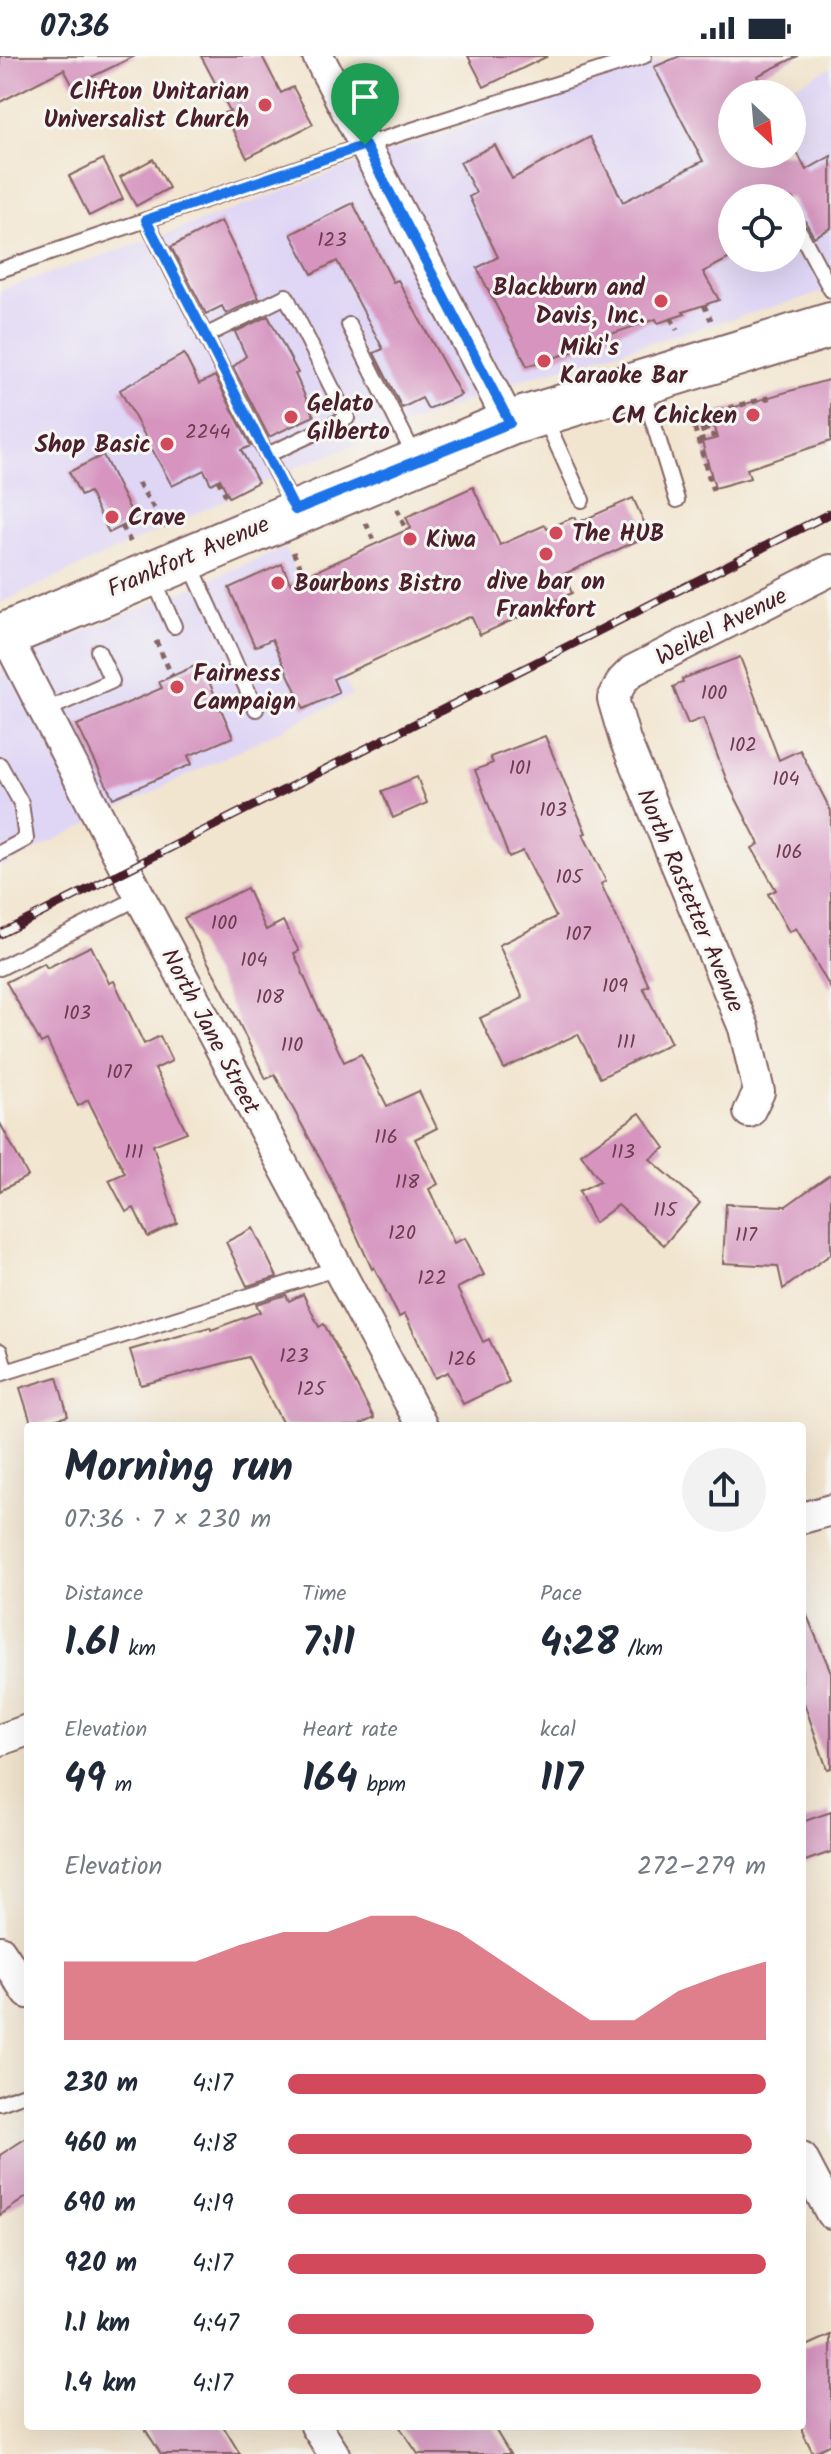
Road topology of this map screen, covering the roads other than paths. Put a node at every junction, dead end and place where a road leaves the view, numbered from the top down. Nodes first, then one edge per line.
1 (318, 56) edge
2 (644, 56) edge
3 (365, 145) junction
4 (146, 220) junction
5 (806, 243) edge
6 (0, 270) edge
7 (831, 290) edge
8 (349, 325) dead end
9 (831, 325) edge
10 (205, 336) junction
11 (641, 382) junction
12 (526, 418) junction
13 (267, 455) junction
14 (417, 461) junction
15 (582, 500) dead end
16 (677, 500) dead end
17 (294, 530) junction
18 (159, 550) junction
19 (831, 570) edge
20 (174, 626) dead end
21 (2, 635) edge
22 (98, 651) dead end
23 (617, 689) joint
24 (256, 709) dead end
25 (44, 711) junction
26 (0, 765) edge
27 (0, 853) edge
28 (140, 897) junction
29 (0, 968) edge
30 (749, 1112) dead end
31 (338, 1268) junction
32 (0, 1351) edge
33 (3, 1373) edge
34 (420, 1422) edge
35 (831, 1510) edge
36 (806, 1517) edge
37 (24, 1731) edge
38 (0, 1740) edge
39 (0, 1951) edge
40 (24, 1987) edge
41 (24, 2094) edge
42 (0, 2103) edge
43 (806, 2166) edge
44 (831, 2213) edge
45 (319, 2430) edge
46 (334, 2454) edge

1 - 3 street
2 - 3 lane
3 - 4 lane
3 - 12 street
4 - 6 lane
4 - 10 lane
5 - 7 lane
8 - 14 lane
9 - 11 main road, Frankfort Avenue
10 - 13 lane
10 - 13 lane
11 - 12 main road, Frankfort Avenue
11 - 16 lane
12 - 14 main road, Frankfort Avenue
12 - 15 lane
13 - 17 lane
14 - 17 main road, Frankfort Avenue
17 - 18 main road, Frankfort Avenue
18 - 20 lane
18 - 21 main road, Frankfort Avenue
18 - 24 lane
19 - 23 street, Weikel Avenue
21 - 25 street, North Jane Street
22 - 25 lane
23 - 30 street, North Rastetter Avenue
25 - 28 street, North Jane Street
26 - 27 lane
28 - 29 lane
28 - 31 street, North Jane Street
31 - 33 lane
31 - 34 street, North Jane Street
32 - 33 lane
35 - 36 street
37 - 38 street
39 - 40 street
41 - 42 lane
43 - 44 street
45 - 46 street

